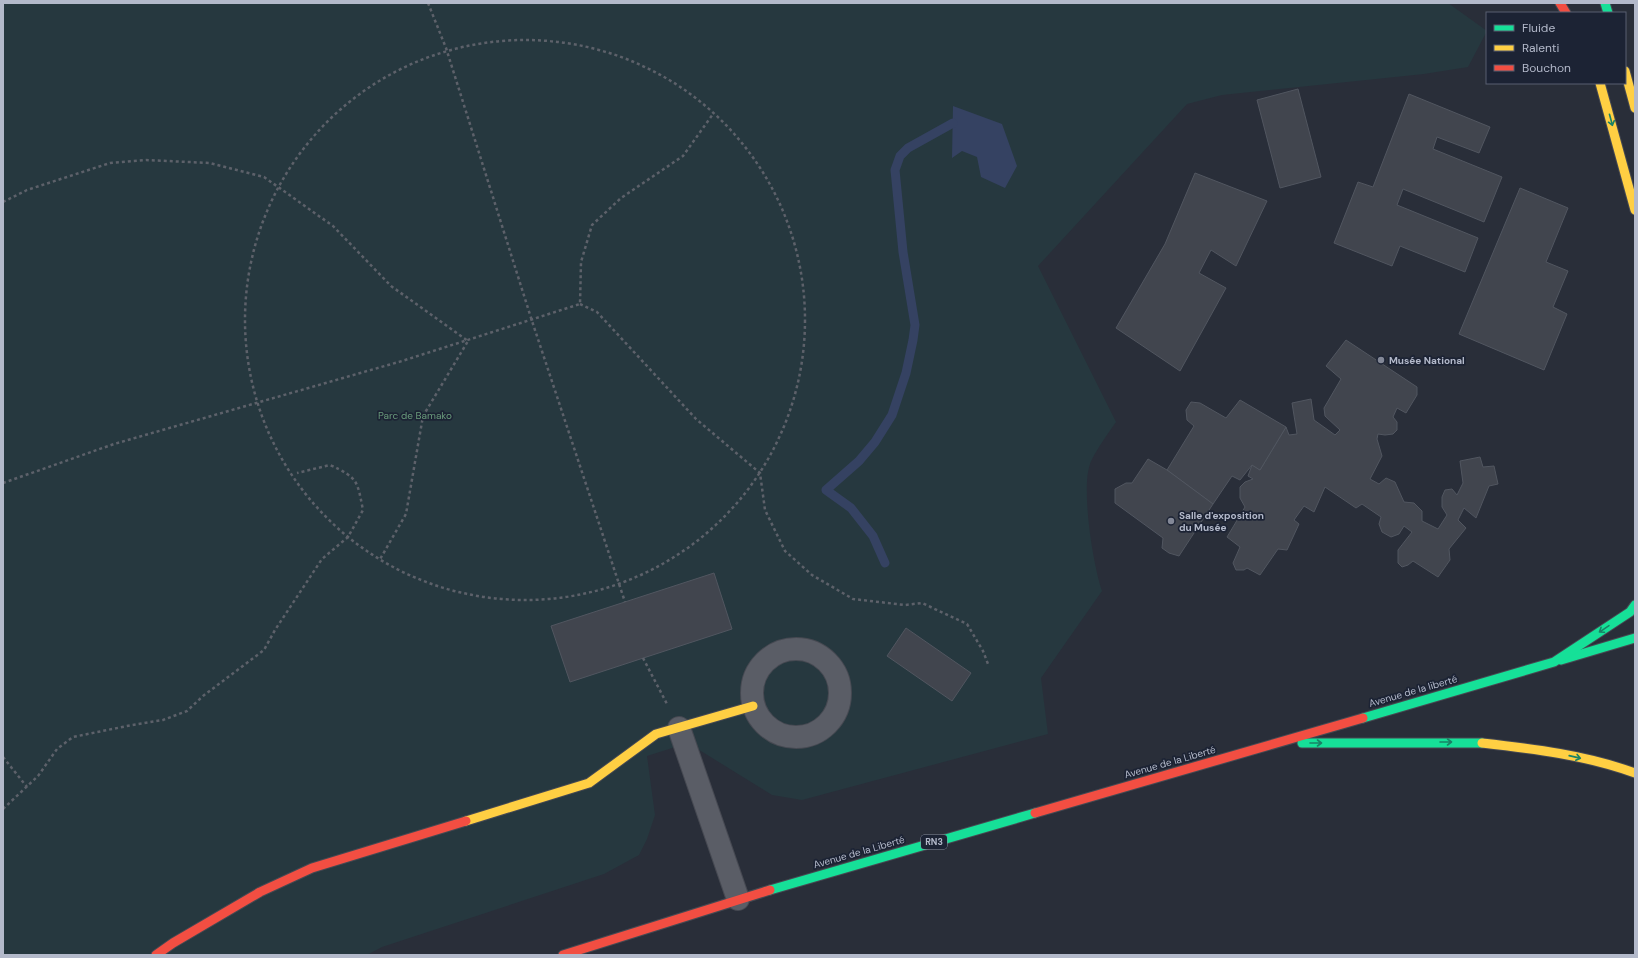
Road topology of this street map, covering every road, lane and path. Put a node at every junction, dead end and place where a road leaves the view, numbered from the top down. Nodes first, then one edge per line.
1 (428, 3) edge
2 (1560, 3) edge
3 (1565, 12) edge
4 (1572, 12) edge
5 (519, 36) dead end
6 (527, 36) dead end
7 (542, 37) dead end
8 (489, 39) dead end
9 (446, 48) junction
10 (1626, 75) edge
11 (1600, 84) edge
12 (1635, 108) edge
13 (713, 114) junction
14 (281, 188) junction
15 (3, 202) edge
16 (1635, 210) edge
17 (778, 211) dead end
18 (781, 218) dead end
19 (580, 304) junction
20 (532, 320) junction
21 (468, 341) junction
22 (258, 403) junction
23 (285, 455) dead end
24 (293, 467) dead end
25 (297, 473) junction
26 (760, 473) junction
27 (302, 479) dead end
28 (3, 483) edge
29 (314, 498) dead end
30 (348, 537) junction
31 (379, 561) junction
32 (620, 587) junction
33 (625, 602) dead end
34 (1635, 606) edge
35 (1635, 638) edge
36 (643, 658) dead end
37 (1554, 662) junction
38 (988, 664) dead end
39 (754, 706) junction
40 (679, 728) junction
41 (1277, 743) junction
42 (3, 757) edge
43 (1635, 773) edge
44 (27, 786) junction
45 (3, 809) edge
46 (738, 899) junction
47 (156, 955) edge
48 (563, 955) edge

1 - 9 path
2 - 3 main road
2 - 4 main road
5 - 6 path
7 - 13 path
8 - 9 path
9 - 14 path
9 - 20 path
10 - 12 main road
11 -> 16 main road
13 - 17 path
13 - 19 path
14 - 15 path
14 - 21 path
14 - 22 path
18 - 26 path
19 - 20 path
19 - 26 path
20 - 21 path
20 - 32 path
21 - 22 path
21 - 31 path
22 - 23 path
22 - 28 path
24 - 25 path
25 - 27 path
25 - 30 path
26 - 32 path
26 - 38 path
29 - 30 path
30 - 31 path
30 - 44 path
31 - 32 path
32 - 33 path
34 -> 37 main road
35 - 37 main road
36 - 40 path
37 - 41 main road, Avenue de la liberté
39 - 39 street
39 - 40 main road
40 - 46 street
40 - 47 main road
41 -> 43 main road
41 - 46 main road, Avenue de la Liberté / RN3
42 - 44 path
44 - 45 path
46 - 48 main road, Avenue de la Liberté / RN3

